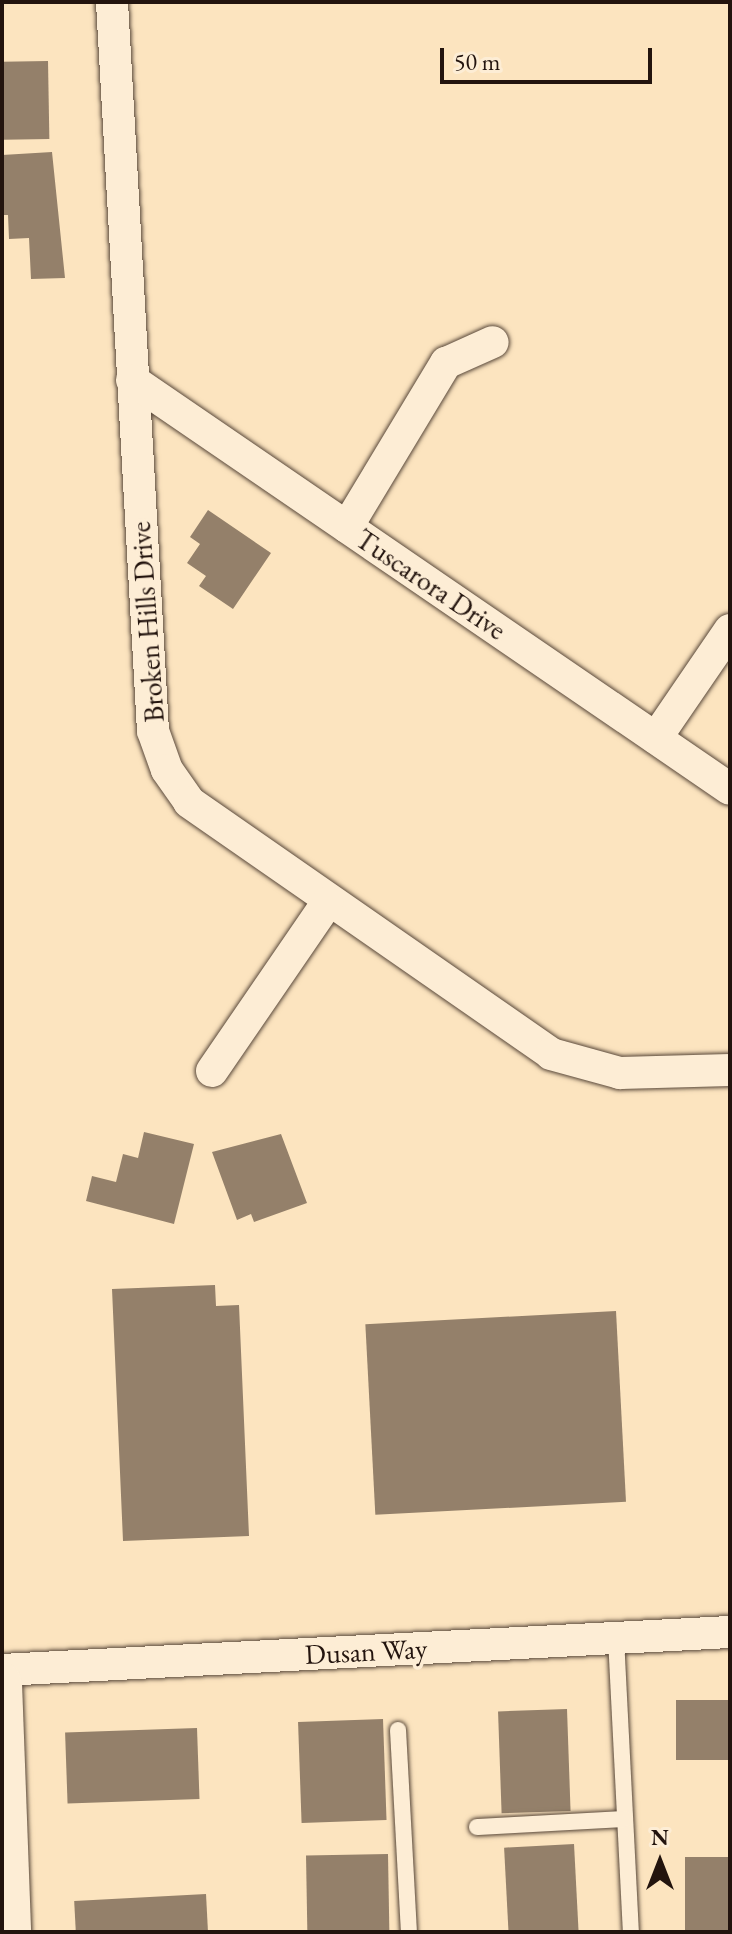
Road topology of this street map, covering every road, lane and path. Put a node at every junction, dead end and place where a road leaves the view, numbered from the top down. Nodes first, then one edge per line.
1 (112, 2) edge
2 (493, 342) dead end
3 (132, 380) junction
4 (347, 527) junction
5 (730, 630) edge
6 (656, 738) junction
7 (730, 789) edge
8 (327, 903) junction
9 (730, 1070) edge
10 (212, 1071) dead end
11 (730, 1632) edge
12 (616, 1638) junction
13 (2, 1670) edge
14 (2, 1683) edge
15 (398, 1730) dead end
16 (625, 1819) junction
17 (477, 1827) dead end
18 (11, 1932) edge
19 (409, 1932) edge
20 (631, 1932) edge

1 - 3 street, Broken Hills Drive
2 - 4 street
3 - 4 street, Tuscarora Drive
3 - 8 street, Broken Hills Drive
4 - 6 street, Tuscarora Drive
5 - 6 street
6 - 7 street, Tuscarora Drive
8 - 9 street, Broken Hills Drive
8 - 10 street
11 - 12 street, Dusan Way
12 - 13 street, Dusan Way
12 - 16 lane
14 - 18 street
15 - 19 lane
16 - 17 lane
16 - 20 lane

